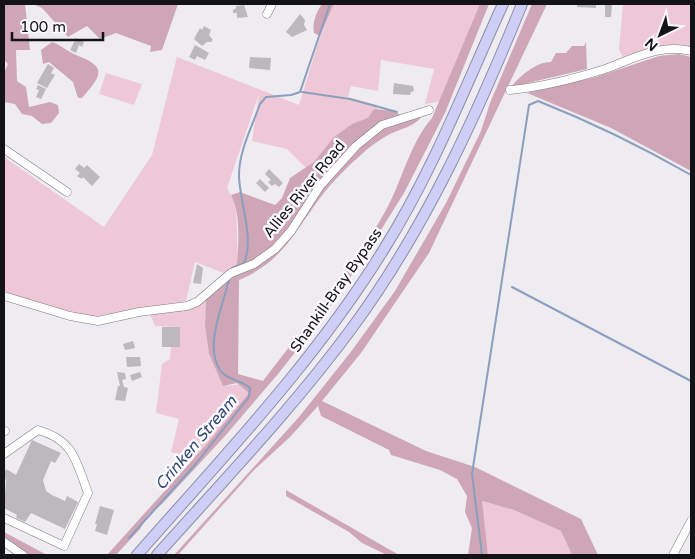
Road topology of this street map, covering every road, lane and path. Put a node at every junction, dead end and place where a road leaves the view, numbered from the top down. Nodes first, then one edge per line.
1 (272, 4) edge
2 (499, 4) edge
3 (503, 4) edge
4 (522, 5) edge
5 (268, 14) dead end
6 (490, 31) junction
7 (691, 50) edge
8 (510, 90) dead end
9 (429, 110) dead end
10 (4, 149) edge
11 (67, 192) dead end
12 (4, 296) edge
13 (6, 450) edge
14 (4, 518) edge
15 (690, 527) edge
16 (4, 542) edge
17 (23, 555) edge
18 (137, 555) edge
19 (158, 555) edge
20 (672, 555) edge

1 - 5 street
2 - 6 highway
3 - 6 highway, Shankill-Bray Bypass
4 - 19 highway
6 - 18 highway, Shankill-Bray Bypass
7 - 8 street
9 - 12 street, Allies River Road
10 - 11 street
13 - 14 street
15 - 20 street
16 - 17 street

